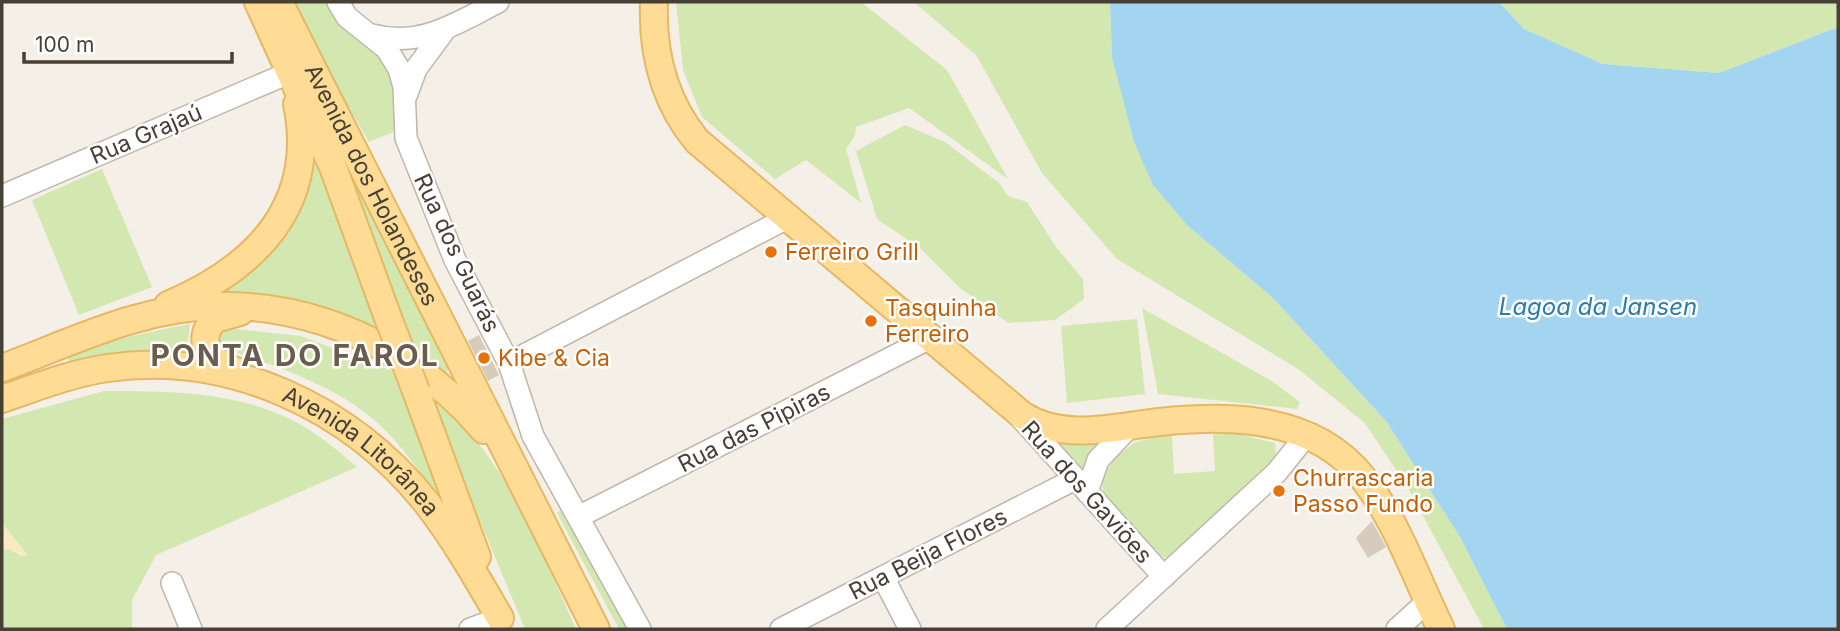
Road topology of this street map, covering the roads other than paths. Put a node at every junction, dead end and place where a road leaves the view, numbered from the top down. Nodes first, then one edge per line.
1 (258, 2) edge
2 (279, 2) edge
3 (338, 2) edge
4 (498, 2) edge
5 (654, 2) edge
6 (446, 29) junction
7 (369, 34) junction
8 (291, 72) junction
9 (405, 102) junction
10 (2, 196) edge
11 (787, 218) junction
12 (270, 309) junction
13 (132, 319) junction
14 (930, 338) junction
15 (509, 363) junction
16 (2, 368) edge
17 (2, 399) edge
18 (1011, 406) junction
19 (320, 410) junction
20 (1130, 426) junction
21 (1305, 437) junction
22 (510, 464) junction
23 (1081, 485) junction
24 (578, 517) junction
25 (883, 577) junction
26 (1164, 577) junction
27 (172, 583) dead end
28 (1428, 601) junction
29 (502, 624) edge
30 (191, 629) edge
31 (470, 629) edge
32 (596, 629) edge
33 (640, 629) edge
34 (781, 629) edge
35 (910, 629) edge
36 (1107, 629) edge
37 (1397, 629) edge
38 (1441, 629) edge

1 - 8 main road, Avenida dos Holandeses
2 - 22 main road, Avenida dos Holandeses
3 - 7 street
4 - 6 street
5 - 11 main road
6 - 7 street
6 - 9 street
7 - 9 street, Rua dos Guarás
8 - 10 street, Rua Grajaú
8 - 13 main road
8 - 29 main road, Avenida dos Holandeses, bridge
9 - 15 street, Rua dos Guarás
11 - 14 main road
11 - 15 street
12 - 13 main road
12 - 19 main road
12 - 22 main road
13 - 16 main road
14 - 18 main road
14 - 24 street, Rua das Pipiras
15 - 24 street, Rua dos Guarás
17 - 19 main road, Avenida Litorânea
18 - 20 main road
18 - 23 street, Rua dos Gaviões
19 - 29 main road, Avenida Litorânea
20 - 21 main road
20 - 23 street
21 - 26 street
21 - 28 main road
22 - 32 main road, Avenida dos Holandeses
23 - 25 street, Rua Beija Flores
23 - 26 street, Rua dos Gaviões
24 - 33 street, Rua dos Guarás
25 - 34 street, Rua Beija Flores
25 - 35 street
26 - 36 street
27 - 30 street
28 - 37 street
28 - 38 main road
29 - 31 street

